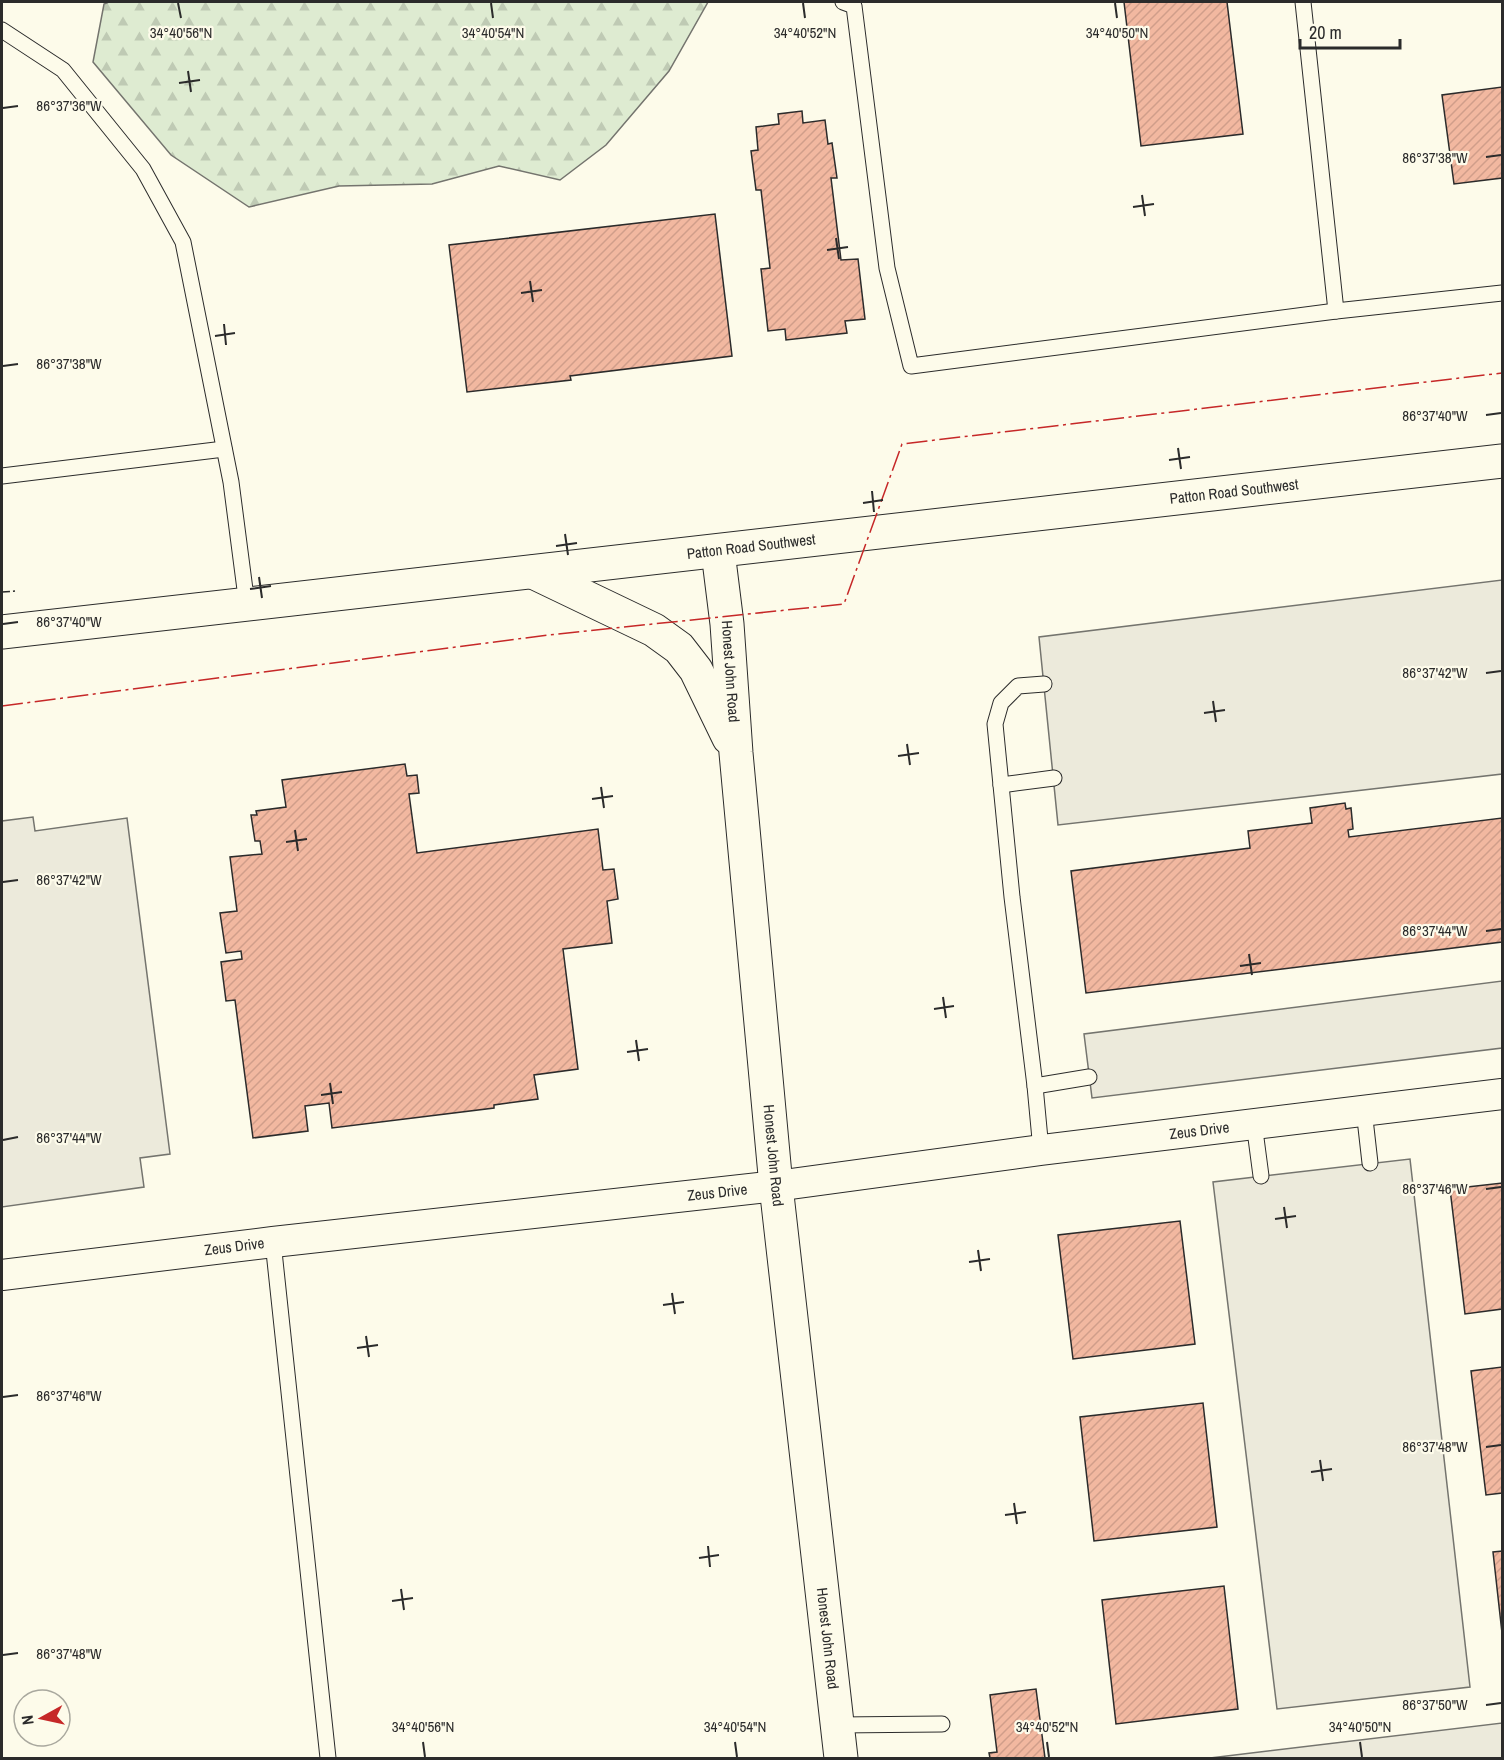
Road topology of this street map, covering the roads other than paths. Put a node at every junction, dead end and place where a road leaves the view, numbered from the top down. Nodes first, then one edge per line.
1 (843, 2) edge
2 (1303, 2) edge
3 (2, 30) edge
4 (1503, 293) edge
5 (1336, 311) junction
6 (224, 449) junction
7 (1503, 461) edge
8 (2, 476) edge
9 (718, 552) junction
10 (533, 573) junction
11 (247, 605) junction
12 (2, 632) edge
13 (1044, 684) dead end
14 (736, 753) junction
15 (1054, 778) dead end
16 (1000, 785) junction
17 (1089, 1077) dead end
18 (1035, 1086) junction
19 (1503, 1094) edge
20 (1364, 1110) junction
21 (1254, 1124) junction
22 (1041, 1150) junction
23 (1370, 1163) dead end
24 (1261, 1176) dead end
25 (776, 1186) junction
26 (273, 1242) junction
27 (2, 1275) edge
28 (942, 1724) dead end
29 (837, 1725) junction
30 (328, 1758) edge
31 (841, 1758) edge

1 - 5 lane
2 - 5 lane
3 - 6 lane
4 - 5 lane
6 - 8 lane
6 - 11 lane
7 - 9 main road, Patton Road Southwest
9 - 10 main road, Patton Road Southwest
9 - 14 main road, Honest John Road
10 - 11 main road, Patton Road Southwest
10 - 14 main road
11 - 12 main road, Patton Road Southwest
13 - 16 lane
14 - 25 main road, Honest John Road
15 - 16 lane
16 - 18 lane
17 - 18 lane
18 - 22 lane
19 - 20 street, Zeus Drive
20 - 21 street, Zeus Drive
20 - 23 lane
21 - 22 street, Zeus Drive
21 - 24 lane
22 - 25 street, Zeus Drive
25 - 26 street, Zeus Drive
25 - 29 main road, Honest John Road
26 - 27 street, Zeus Drive
26 - 30 lane
28 - 29 lane
29 - 31 main road, Honest John Road

